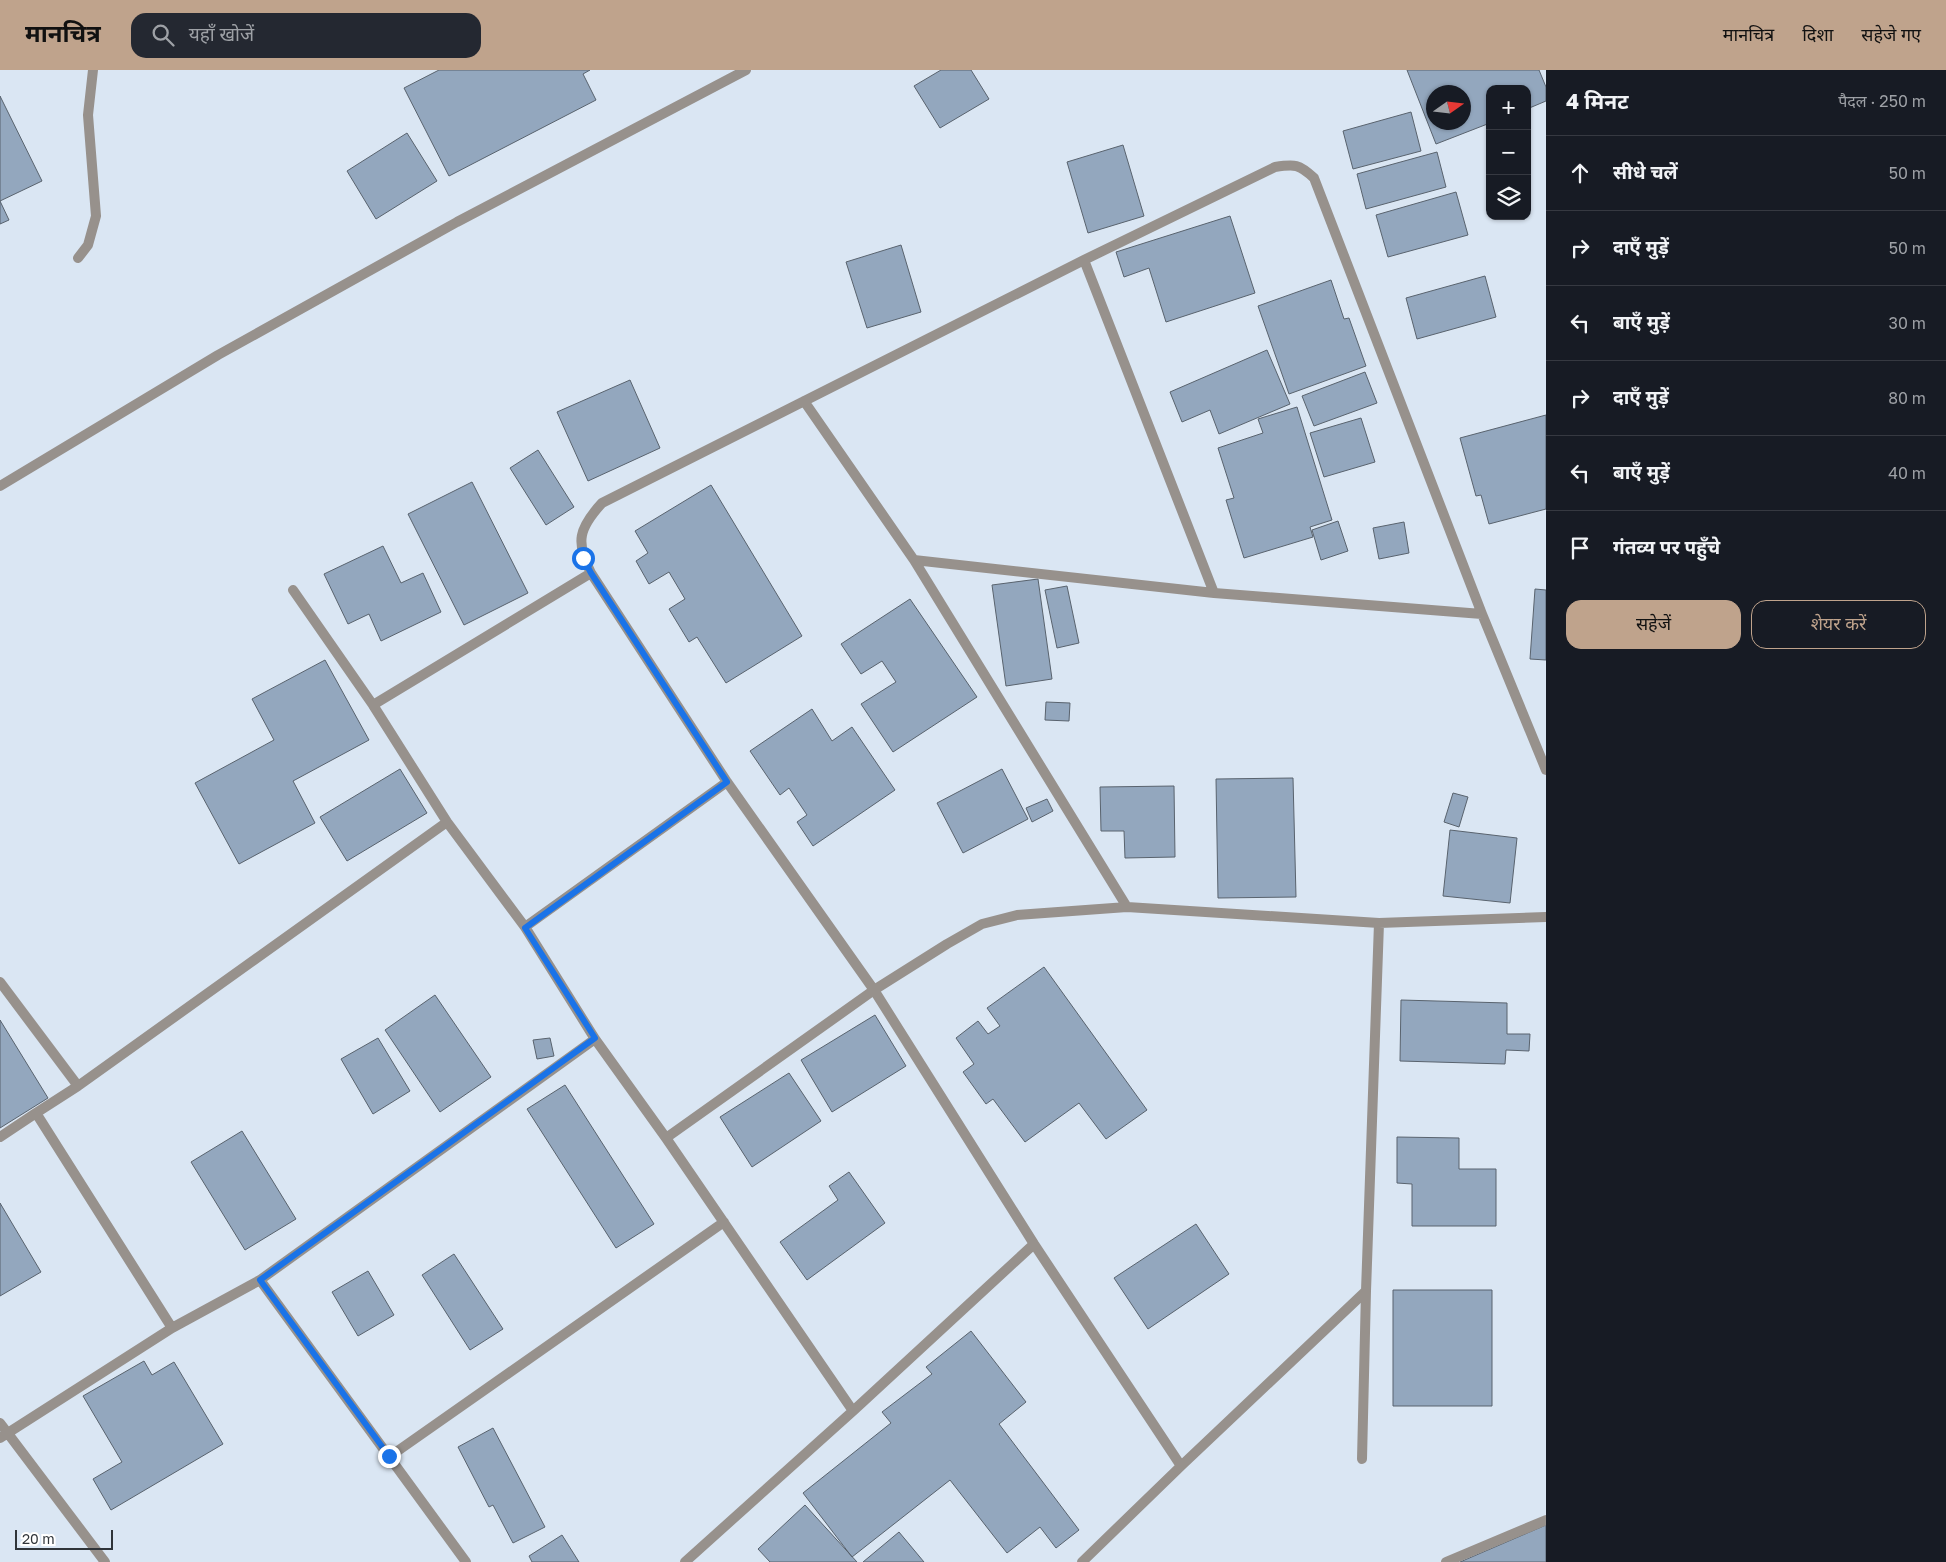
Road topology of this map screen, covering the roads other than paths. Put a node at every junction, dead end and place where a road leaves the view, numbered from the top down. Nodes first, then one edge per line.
1 (93, 70) edge
2 (746, 70) edge
3 (78, 258) dead end
4 (1084, 260) junction
5 (804, 401) junction
6 (0, 486) edge
7 (914, 560) junction
8 (591, 573) junction
9 (293, 590) dead end
10 (1214, 593) junction
11 (1482, 614) junction
12 (374, 705) junction
13 (1546, 770) edge
14 (727, 782) junction
15 (447, 822) junction
16 (1127, 907) junction
17 (1546, 917) edge
18 (1379, 923) junction
19 (525, 928) junction
20 (0, 982) edge
21 (874, 990) junction
22 (595, 1038) junction
23 (78, 1086) junction
24 (36, 1113) junction
25 (0, 1137) edge
26 (666, 1138) junction
27 (724, 1222) junction
28 (1034, 1244) junction
29 (260, 1280) junction
30 (1366, 1291) junction
31 (172, 1328) junction
32 (853, 1411) junction
33 (0, 1423) edge
34 (3, 1435) edge
35 (389, 1456) junction
36 (1362, 1459) dead end
37 (1181, 1466) junction
38 (1546, 1520) edge
39 (105, 1562) edge
40 (466, 1562) edge
41 (685, 1562) edge
42 (1082, 1562) edge
43 (1446, 1562) edge

1 - 3 street
2 - 6 street
4 - 5 street
4 - 10 street
4 - 11 street
5 - 7 street
5 - 8 street
7 - 10 street
7 - 16 street
8 - 12 street
8 - 14 street
9 - 12 street
10 - 11 street
11 - 13 street
12 - 15 street
14 - 19 street
14 - 21 street
15 - 19 street
15 - 23 street
16 - 18 street
16 - 21 street
17 - 18 street
18 - 30 street
19 - 22 street
20 - 23 street
21 - 26 street
21 - 28 street
22 - 26 street
22 - 29 street
23 - 24 street
24 - 25 street
24 - 31 street
26 - 27 street
27 - 32 street
27 - 35 street
28 - 32 street
28 - 37 street
29 - 31 street
29 - 35 street
30 - 36 street
30 - 37 street
31 - 34 street
32 - 41 street
33 - 34 street
34 - 39 street
35 - 40 street
37 - 42 street
38 - 43 street

